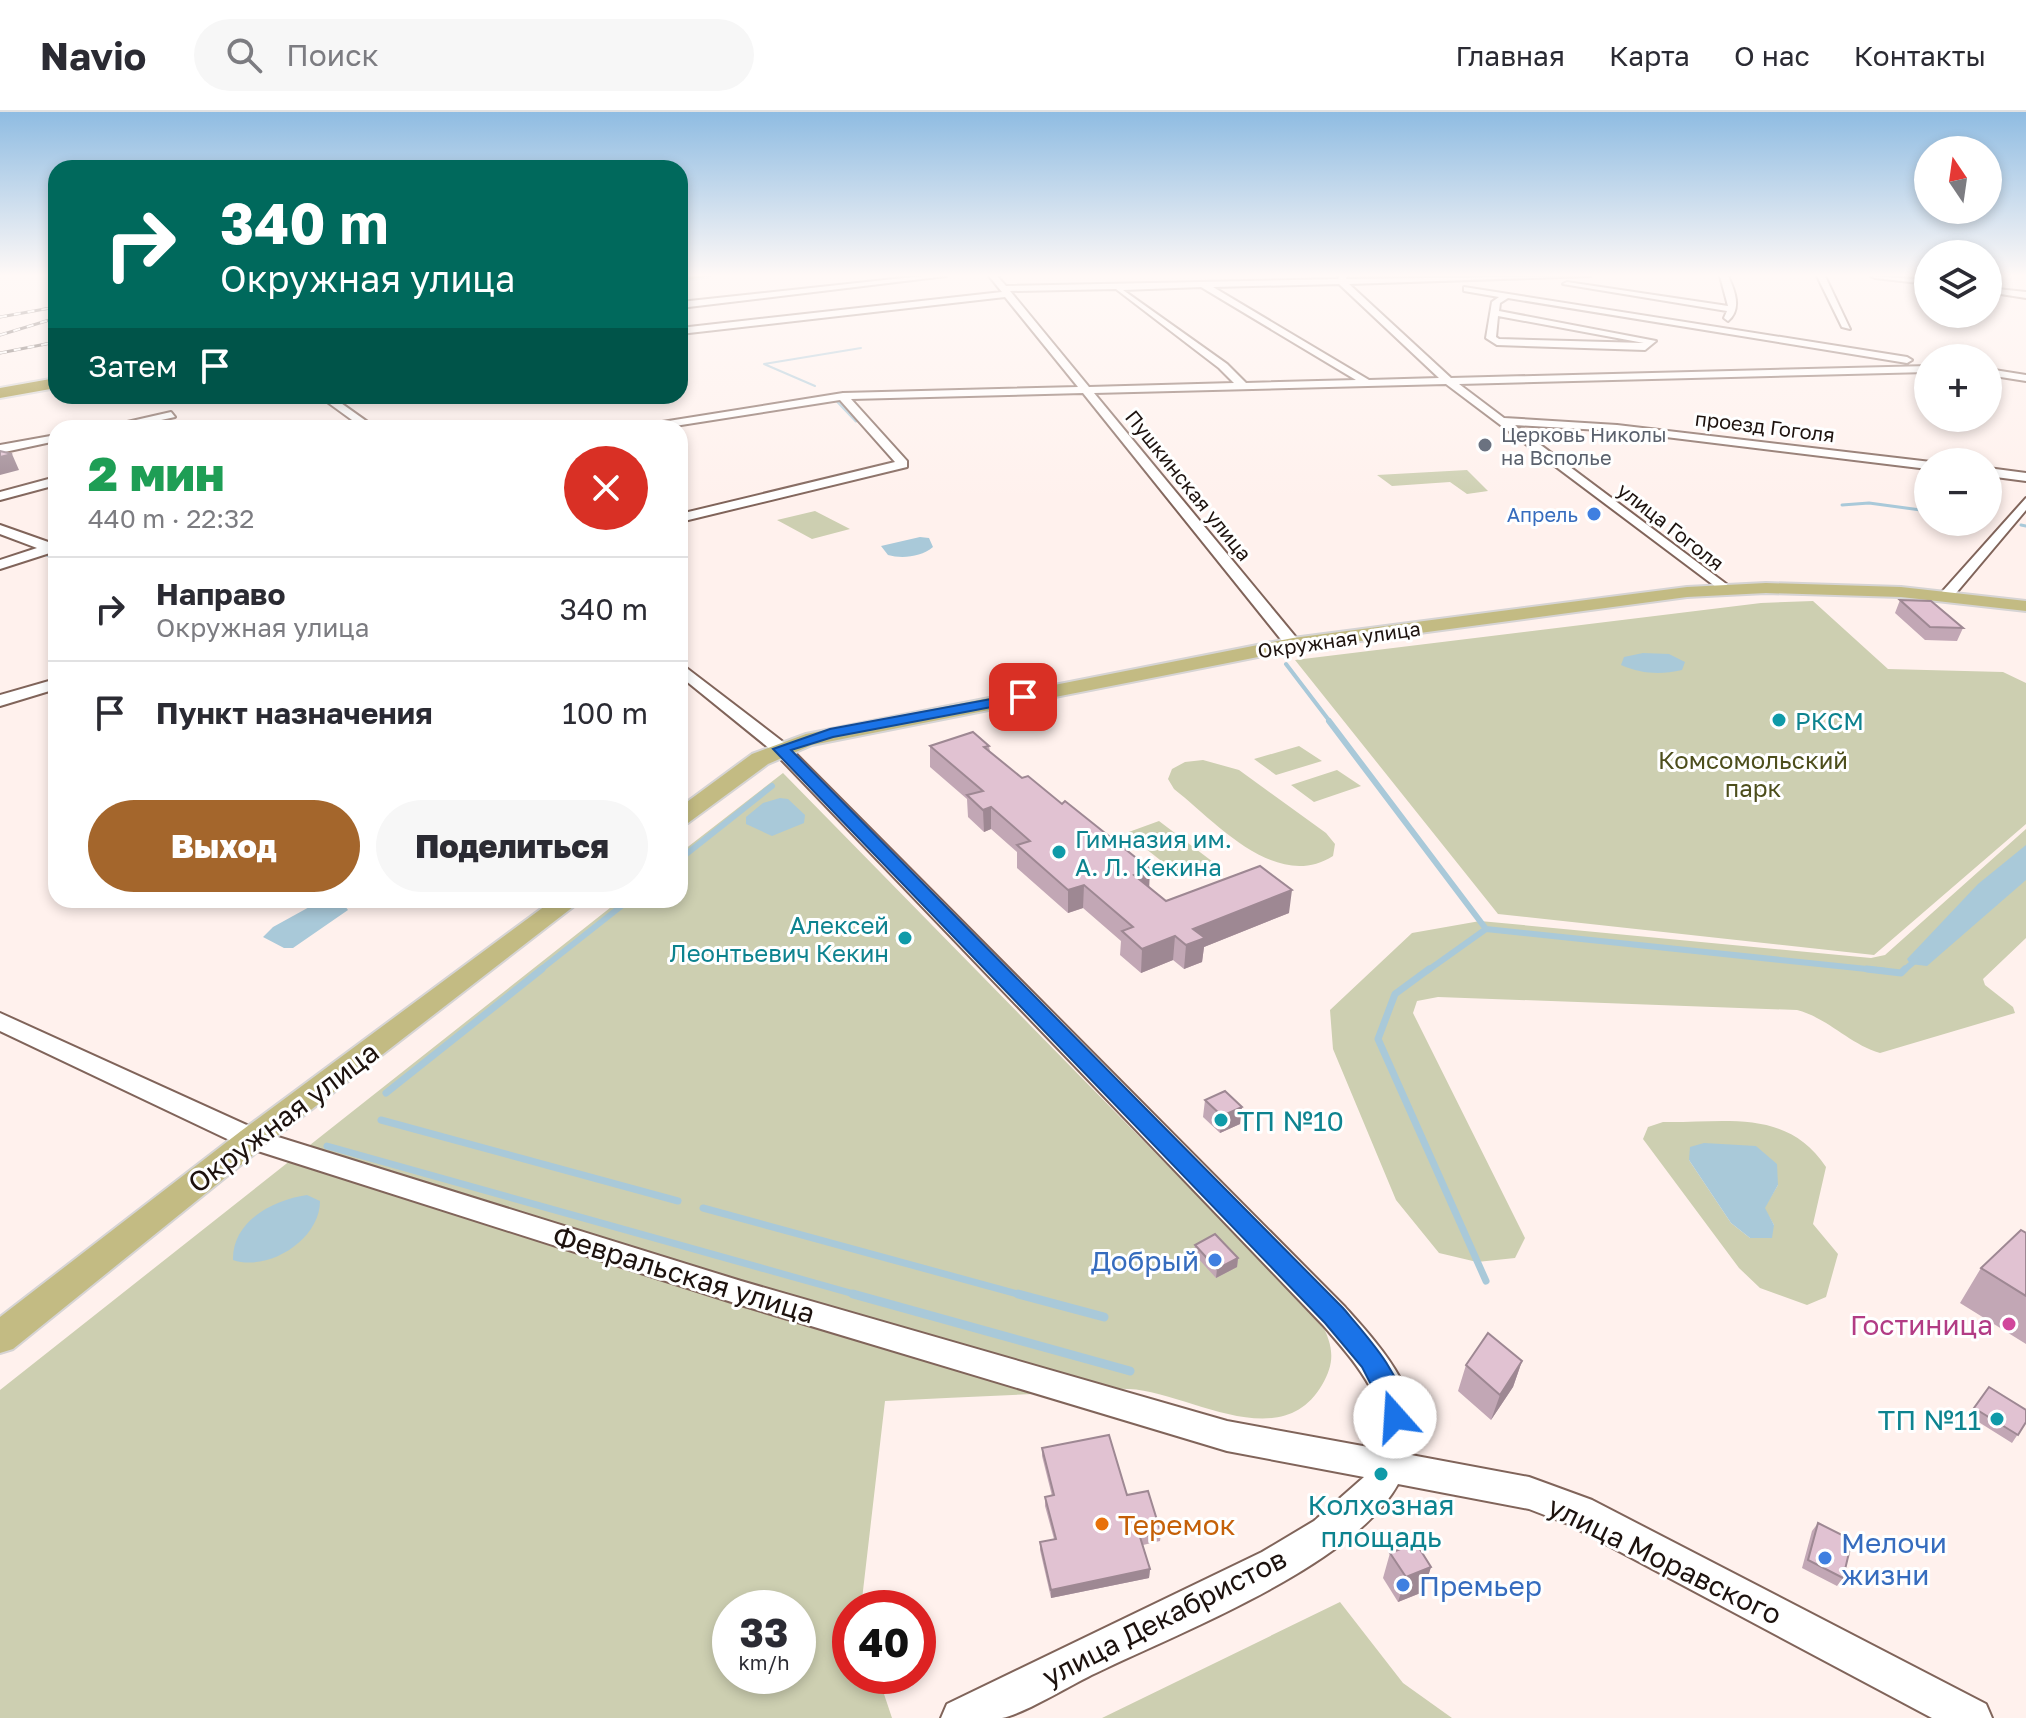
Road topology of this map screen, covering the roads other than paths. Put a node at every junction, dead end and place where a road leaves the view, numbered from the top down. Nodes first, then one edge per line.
1 (1054, 351) edge
2 (1202, 351) edge
3 (1315, 351) edge
4 (1417, 351) edge
5 (1854, 351) edge
6 (1914, 361) edge
7 (1914, 369) edge
8 (2002, 374) edge
9 (2026, 378) edge
10 (1447, 380) junction
11 (1366, 381) junction
12 (1242, 385) junction
13 (48, 386) edge
14 (1085, 389) junction
15 (0, 395) edge
16 (843, 396) junction
17 (336, 404) edge
18 (171, 415) dead end
19 (146, 420) edge
20 (358, 420) edge
21 (688, 421) edge
22 (1502, 421) junction
23 (48, 440) edge
24 (0, 449) edge
25 (1914, 463) edge
26 (2002, 474) edge
27 (2026, 477) edge
28 (48, 483) edge
29 (0, 496) edge
30 (2026, 502) edge
31 (688, 516) edge
32 (0, 529) edge
33 (48, 545) edge
34 (48, 549) edge
35 (0, 565) edge
36 (1724, 589) junction
37 (1946, 596) junction
38 (2026, 606) edge
39 (1293, 644) junction
40 (688, 674) edge
41 (48, 686) edge
42 (0, 701) edge
43 (781, 749) junction
44 (688, 812) edge
45 (558, 908) edge
46 (0, 1021) edge
47 (252, 1139) junction
48 (0, 1338) edge
49 (1389, 1466) junction
50 (961, 1718) edge
51 (1972, 1718) edge

1 - 14 street, Пушкинская улица
2 - 12 street
3 - 11 street
4 - 10 street, улица Гоголя
5 - 6 street
7 - 10 street
8 - 9 street
10 - 11 street
10 - 22 street, улица Гоголя
11 - 12 street
12 - 14 street
13 - 15 highway
14 - 16 street
14 - 39 street, Пушкинская улица
16 - 21 street
16 - 31 street
17 - 20 street
18 - 19 street
22 - 25 street, проезд Гоголя
22 - 36 street, улица Гоголя
23 - 24 street
26 - 27 street
28 - 29 street
30 - 37 street
32 - 33 street
34 - 35 street
36 - 37 main road, Окружная улица
36 - 39 main road, Окружная улица
37 - 38 main road, Окружная улица
39 - 43 main road, Окружная улица
40 - 43 street
41 - 42 street
43 - 44 main road, Окружная улица
43 - 49 street
45 - 47 main road, Окружная улица
46 - 47 street, Февральская улица
47 - 48 main road, Окружная улица
47 - 49 street, Февральская улица
49 - 50 street, улица Декабристов
49 - 51 street, улица Моравского

